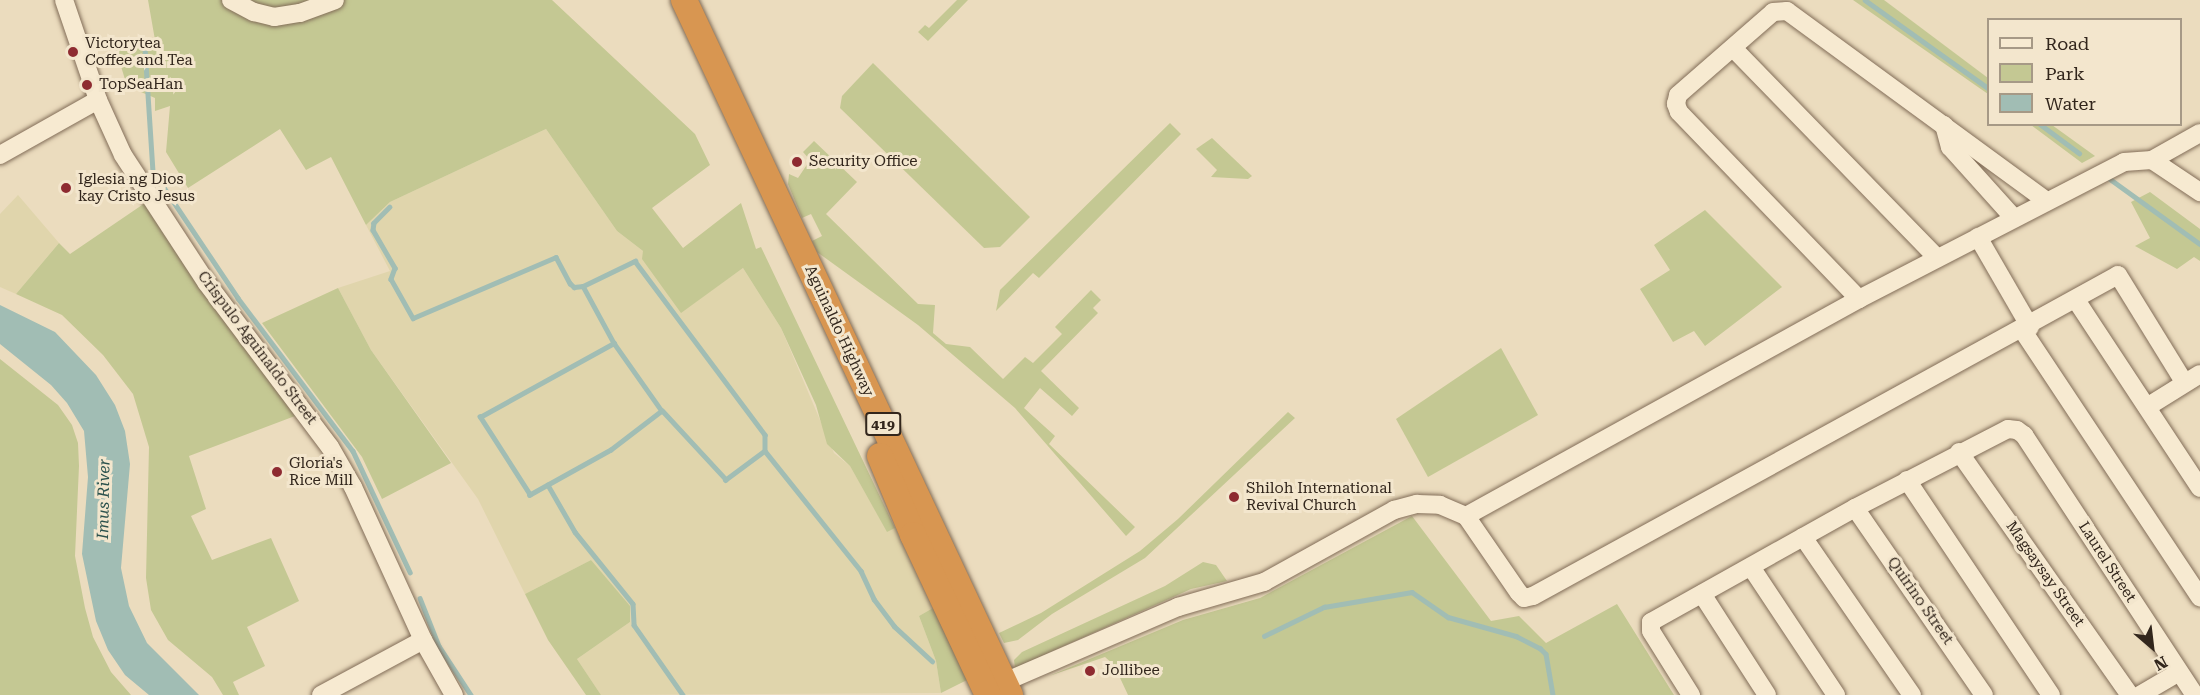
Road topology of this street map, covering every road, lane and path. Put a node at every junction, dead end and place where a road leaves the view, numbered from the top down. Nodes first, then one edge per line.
1 (63, 0) edge
2 (231, 0) edge
3 (335, 0) edge
4 (665, 0) edge
5 (684, 0) edge
6 (1734, 48) junction
7 (98, 100) junction
8 (1944, 125) junction
9 (2200, 133) edge
10 (0, 155) edge
11 (2152, 160) junction
12 (2200, 192) edge
13 (2045, 200) junction
14 (2013, 217) junction
15 (1978, 237) junction
16 (1937, 258) junction
17 (1859, 299) junction
18 (2076, 300) junction
19 (2026, 329) junction
20 (2192, 378) edge
21 (2147, 407) junction
22 (1959, 452) junction
23 (1907, 480) junction
24 (2200, 488) edge
25 (1855, 508) junction
26 (1466, 516) junction
27 (1803, 537) junction
28 (1751, 567) junction
29 (1702, 594) junction
30 (2200, 597) edge
31 (423, 640) junction
32 (2179, 672) junction
33 (993, 691) edge
34 (321, 695) edge
35 (454, 695) edge
36 (1691, 695) edge
37 (1767, 695) edge
38 (1836, 695) edge
39 (1912, 695) edge
40 (1984, 695) edge
41 (2051, 695) edge
42 (2130, 695) edge
43 (2140, 695) edge
44 (2195, 695) edge

1 - 7 street, Crispulo Aguinaldo Street
2 - 3 street
4 - 33 highway, Aguinaldo Highway / 419
5 - 33 highway, Aguinaldo Highway / 419
6 - 8 street
6 - 16 street
6 - 17 street
7 - 10 street
7 - 31 street, Crispulo Aguinaldo Street
8 - 13 street
8 - 14 street
9 - 11 street
11 - 12 street
11 - 13 street
13 - 14 street
14 - 15 street
15 - 16 street
15 - 19 street
16 - 17 street
17 - 26 street
18 - 19 street
18 - 20 street
18 - 21 street
19 - 26 street
19 - 30 street
20 - 21 street
21 - 24 street
22 - 23 street
22 - 32 street, Laurel Street
22 - 42 street, Magsaysay Street
23 - 25 street
23 - 41 street
25 - 27 street
25 - 40 street, Quirino Street
26 - 33 street
27 - 28 street
27 - 39 street
28 - 29 street
28 - 38 street
29 - 36 street
29 - 37 street
31 - 34 street
31 - 35 street, Crispulo Aguinaldo Street
32 - 43 street
32 - 44 street, Laurel Street

